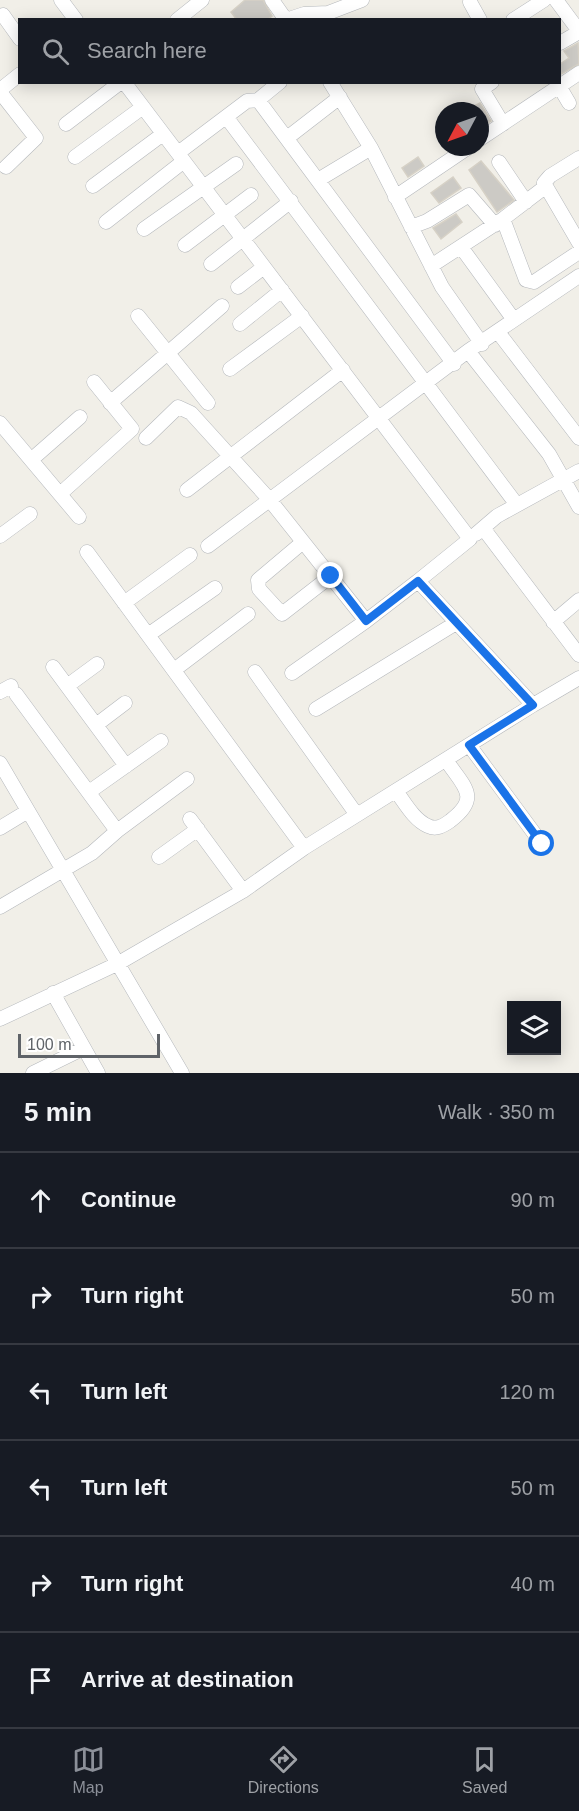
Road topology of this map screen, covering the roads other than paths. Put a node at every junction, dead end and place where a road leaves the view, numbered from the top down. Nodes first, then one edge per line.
1 (61, 0) edge
2 (178, 0) edge
3 (202, 0) edge
4 (362, 0) edge
5 (544, 0) edge
6 (556, 0) edge
7 (470, 2) dead end
8 (3, 15) dead end
9 (186, 17) edge
10 (74, 18) edge
11 (292, 18) edge
12 (479, 18) edge
13 (516, 18) edge
14 (579, 31) edge
15 (18, 36) edge
16 (561, 42) edge
17 (579, 73) edge
18 (18, 76) edge
19 (119, 84) edge
20 (124, 84) edge
21 (278, 84) edge
22 (331, 84) edge
23 (489, 84) edge
24 (559, 86) junction
25 (0, 91) edge
26 (340, 97) junction
27 (258, 100) junction
28 (569, 103) dead end
29 (143, 107) junction
30 (227, 118) junction
31 (66, 124) dead end
32 (503, 124) junction
33 (163, 134) junction
34 (489, 134) edge
35 (287, 138) junction
36 (371, 148) junction
37 (456, 156) edge
38 (75, 157) dead end
39 (181, 157) junction
40 (579, 158) edge
41 (499, 162) dead end
42 (236, 164) dead end
43 (2, 166) edge
44 (318, 180) junction
45 (93, 186) dead end
46 (204, 186) junction
47 (545, 187) junction
48 (251, 195) dead end
49 (395, 197) junction
50 (291, 201) junction
51 (526, 202) junction
52 (224, 213) junction
53 (106, 222) dead end
54 (499, 222) junction
55 (411, 227) junction
56 (144, 229) dead end
57 (243, 238) junction
58 (579, 243) edge
59 (185, 245) dead end
60 (461, 247) junction
61 (579, 252) edge
62 (211, 264) dead end
63 (431, 266) junction
64 (264, 267) junction
65 (579, 276) edge
66 (238, 287) dead end
67 (282, 290) junction
68 (222, 306) dead end
69 (138, 316) dead end
70 (302, 316) junction
71 (514, 320) junction
72 (240, 324) dead end
73 (498, 332) junction
74 (482, 344) junction
75 (468, 351) junction
76 (166, 354) junction
77 (454, 364) junction
78 (230, 369) dead end
79 (343, 370) junction
80 (94, 382) dead end
81 (426, 385) junction
82 (111, 403) junction
83 (208, 403) dead end
84 (80, 417) dead end
85 (379, 419) junction
86 (0, 423) edge
87 (146, 438) dead end
88 (579, 438) edge
89 (231, 455) junction
90 (31, 460) junction
91 (579, 471) edge
92 (562, 479) junction
93 (187, 490) dead end
94 (60, 494) junction
95 (269, 499) junction
96 (517, 505) junction
97 (579, 507) edge
98 (30, 514) dead end
99 (79, 517) dead end
100 (483, 528) junction
101 (0, 536) edge
102 (470, 539) junction
103 (303, 542) junction
104 (208, 546) dead end
105 (87, 552) dead end
106 (190, 555) dead end
107 (331, 576) junction
108 (418, 581) junction
109 (215, 588) dead end
110 (579, 600) edge
111 (124, 603) junction
112 (248, 614) dead end
113 (366, 621) junction
114 (553, 622) junction
115 (456, 623) junction
116 (148, 635) junction
117 (579, 655) edge
118 (97, 664) dead end
119 (53, 667) dead end
120 (174, 670) junction
121 (255, 672) dead end
122 (292, 673) dead end
123 (579, 678) edge
124 (67, 686) junction
125 (9, 690) edge
126 (124, 703) dead end
127 (533, 705) junction
128 (316, 709) dead end
129 (96, 725) junction
130 (162, 741) dead end
131 (469, 745) junction
132 (446, 760) junction
133 (0, 763) edge
134 (126, 766) junction
135 (187, 779) dead end
136 (396, 791) junction
137 (89, 792) junction
138 (28, 811) junction
139 (357, 815) junction
140 (0, 828) edge
141 (117, 831) junction
142 (542, 844) dead end
143 (304, 848) junction
144 (159, 857) dead end
145 (62, 871) junction
146 (243, 891) junction
147 (0, 907) edge
148 (117, 964) junction
149 (53, 993) junction
150 (0, 1019) edge
151 (84, 1047) junction
152 (33, 1073) edge
153 (98, 1073) edge
154 (182, 1073) edge

1 - 10 street
2 - 9 street
3 - 9 street
4 - 11 street
5 - 13 street
6 - 14 street
7 - 12 street
8 - 15 street
14 - 16 street
17 - 24 street
18 - 25 street
19 - 31 street
20 - 29 street
21 - 27 street
22 - 26 street
23 - 32 street
24 - 28 street
24 - 32 street
25 - 43 street
26 - 35 street
26 - 36 street
27 - 30 street
27 - 35 street
29 - 33 street
29 - 38 street
30 - 39 street
30 - 50 street
32 - 34 street
33 - 39 street
33 - 45 street
35 - 44 street
36 - 44 street
36 - 49 street
37 - 49 street
39 - 46 street
39 - 53 street
40 - 47 street
41 - 51 street
42 - 46 street
44 - 77 street
46 - 52 street
46 - 56 street
47 - 51 street
47 - 58 street
48 - 52 street
49 - 55 street
50 - 57 street
50 - 81 street
51 - 54 street
52 - 57 street
52 - 59 street
54 - 55 street
54 - 60 street
54 - 61 street
55 - 63 street
57 - 62 street
57 - 64 street
60 - 63 street
60 - 71 street
63 - 74 street
64 - 66 street
64 - 67 street
65 - 71 street
67 - 70 street
67 - 72 street
68 - 76 street
69 - 76 street
70 - 78 street
70 - 79 street
71 - 73 street
73 - 74 street
73 - 88 street
74 - 75 street
75 - 77 street
75 - 92 street
76 - 82 street
76 - 83 street
77 - 81 street
79 - 85 street
79 - 89 street
80 - 82 street
81 - 85 street
81 - 96 street
82 - 94 street
84 - 90 street
85 - 95 street
85 - 102 street
86 - 90 street
87 - 89 street
89 - 93 street
89 - 95 street
90 - 94 street
91 - 92 street
92 - 96 street
92 - 97 street
94 - 99 street
95 - 103 street
95 - 104 street
96 - 100 street
98 - 101 street
100 - 102 street
100 - 114 street
102 - 108 street
103 - 107 street
103 - 107 street
105 - 111 street
106 - 111 street
107 - 113 street
108 - 113 street
108 - 115 street
109 - 116 street
110 - 114 street
111 - 116 street
112 - 120 street
113 - 122 street
114 - 117 street
115 - 127 street
115 - 128 street
116 - 120 street
118 - 124 street
119 - 124 street
120 - 143 street
121 - 139 street
123 - 127 street
124 - 129 street
125 - 137 street
126 - 129 street
127 - 131 street
129 - 134 street
130 - 134 street
131 - 132 street
131 - 142 street
132 - 136 street
132 - 136 street
133 - 138 street
134 - 137 street
135 - 141 street
136 - 139 street
137 - 141 street
138 - 140 street
138 - 145 street
139 - 143 street
141 - 145 street
143 - 146 street
144 - 146 street
145 - 147 street
145 - 148 street
146 - 148 street
148 - 149 street
148 - 154 street
149 - 150 street
149 - 151 street
151 - 152 street
151 - 153 street

